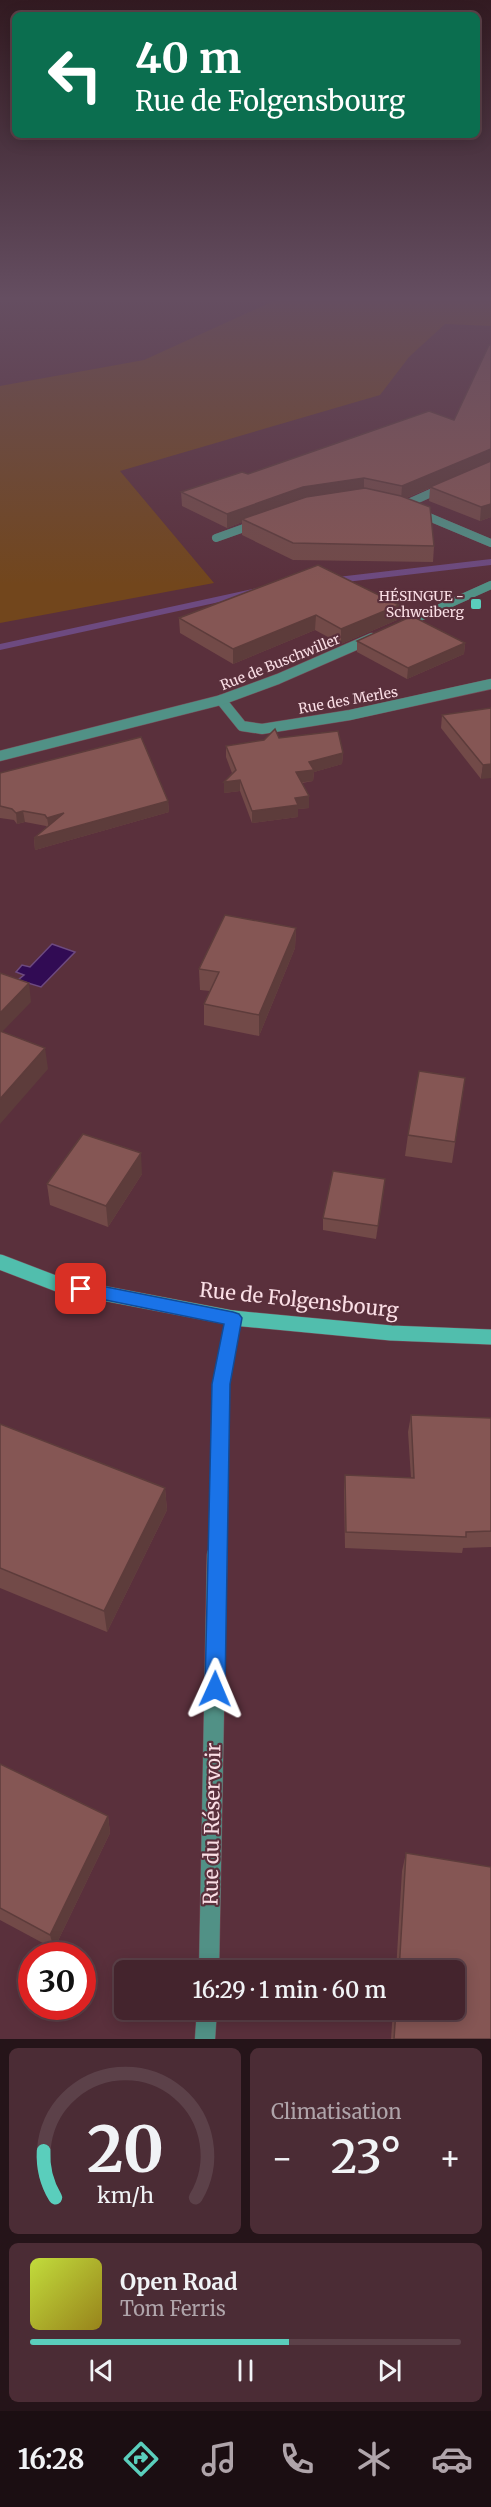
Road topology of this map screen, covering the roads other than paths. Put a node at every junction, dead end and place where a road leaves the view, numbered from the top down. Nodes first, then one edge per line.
1 (452, 484) edge
2 (393, 504) edge
3 (402, 506) junction
4 (260, 522) edge
5 (216, 538) dead end
6 (491, 543) edge
7 (491, 585) edge
8 (391, 630) edge
9 (380, 634) edge
10 (491, 684) edge
11 (221, 700) junction
12 (0, 756) edge
13 (0, 1262) edge
14 (233, 1318) junction
15 (491, 1336) edge
16 (209, 1960) edge
17 (206, 2020) edge
18 (205, 2039) edge

1 - 3 street
2 - 3 street
3 - 6 street
4 - 5 street
7 - 8 street
9 - 11 street, Rue de Buschwiller
10 - 11 street, Rue des Merles
11 - 12 street, Rue de Buschwiller
13 - 14 main road, Rue de Folgensbourg
14 - 15 main road, Rue de Folgensbourg
14 - 16 street, Rue du Réservoir
17 - 18 street

